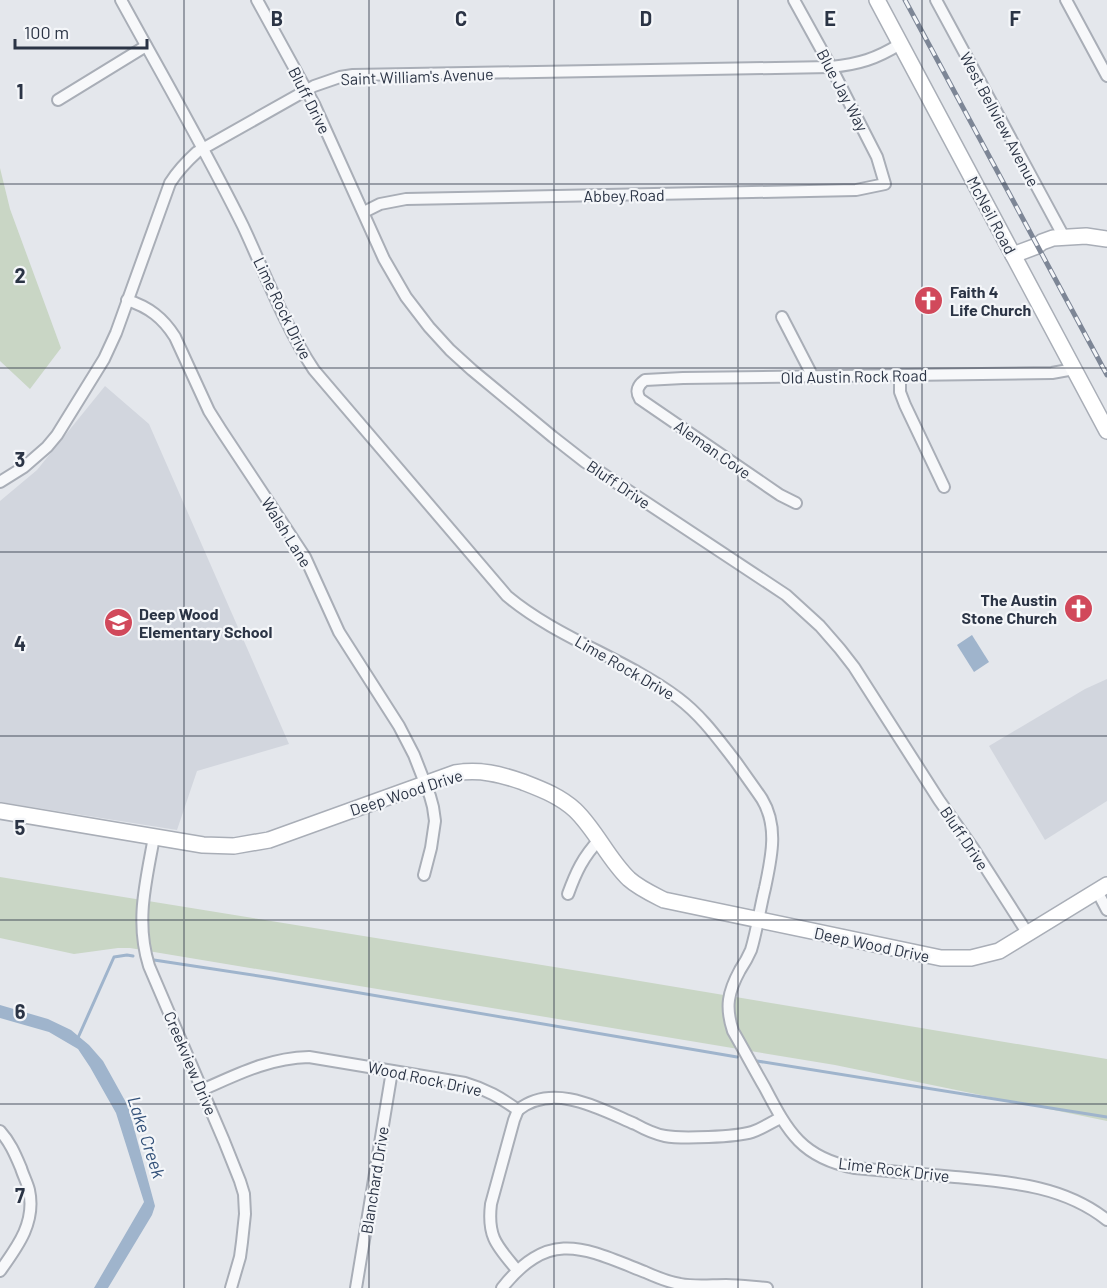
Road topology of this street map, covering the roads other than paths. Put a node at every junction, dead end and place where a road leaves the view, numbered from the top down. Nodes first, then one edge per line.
1 (121, 0) edge
2 (256, 0) edge
3 (794, 0) edge
4 (877, 0) edge
5 (936, 0) edge
6 (1066, 0) edge
7 (900, 44) junction
8 (146, 46) junction
9 (831, 67) junction
10 (1107, 76) edge
11 (306, 90) junction
12 (58, 100) dead end
13 (202, 149) junction
14 (885, 184) joint
15 (1048, 208) junction
16 (364, 212) junction
17 (1064, 237) junction
18 (1105, 239) edge
19 (1042, 243) junction
20 (1013, 255) junction
21 (127, 300) junction
22 (782, 317) dead end
23 (1074, 369) junction
24 (900, 375) junction
25 (813, 376) junction
26 (637, 388) joint
27 (1107, 431) edge
28 (1, 480) edge
29 (944, 487) dead end
30 (796, 503) dead end
31 (425, 783) junction
32 (0, 811) edge
33 (154, 837) junction
34 (599, 840) junction
35 (424, 874) dead end
36 (1102, 888) edge
37 (568, 894) dead end
38 (1107, 910) edge
39 (758, 920) junction
40 (1028, 934) junction
41 (392, 1071) junction
42 (202, 1090) junction
43 (518, 1110) junction
44 (780, 1118) junction
45 (0, 1131) edge
46 (1106, 1217) edge
47 (517, 1270) junction
48 (0, 1271) edge
49 (231, 1288) edge
50 (356, 1288) edge
51 (502, 1288) edge
52 (767, 1288) edge

1 - 8 street, Lime Rock Drive
2 - 11 street, Bluff Drive
3 - 9 street, Blue Jay Way
4 - 7 street, McNeil Road
5 - 15 street, West Bellview Avenue
6 - 10 street
7 - 9 street, Saint William's Avenue
7 - 20 street, McNeil Road
8 - 12 street
8 - 13 street, Lime Rock Drive
9 - 11 street, Saint William's Avenue
9 - 14 street, Blue Jay Way
11 - 13 street, Saint William's Avenue
11 - 16 street, Bluff Drive
13 - 21 street, Saint William's Avenue
13 - 39 street, Lime Rock Drive
14 - 16 street, Abbey Road
15 - 17 street, West Bellview Avenue
15 - 19 street
16 - 40 street, Bluff Drive
17 - 18 street
17 - 19 street
18 - 19 street
19 - 20 street
20 - 23 street, McNeil Road
21 - 28 street, Saint William's Avenue
21 - 31 street, Walsh Lane
22 - 25 street
23 - 24 street, Old Austin Rock Road
23 - 27 street, McNeil Road
24 - 25 street, Old Austin Rock Road
24 - 29 street
25 - 26 street, Old Austin Rock Road
26 - 30 street, Aleman Cove
31 - 33 street, Deep Wood Drive
31 - 34 street, Deep Wood Drive
31 - 35 street, Walsh Lane
32 - 33 street, Deep Wood Drive
33 - 42 street, Creekview Drive
34 - 37 street
34 - 39 street, Deep Wood Drive
36 - 38 street
36 - 40 street, Deep Wood Drive
39 - 40 street, Deep Wood Drive
39 - 44 street, Lime Rock Drive
41 - 42 street, Wood Rock Drive
41 - 43 street, Wood Rock Drive
41 - 50 street, Blanchard Drive
42 - 49 street, Creekview Drive
43 - 44 street
43 - 47 street
44 - 46 street, Lime Rock Drive
45 - 48 street
47 - 51 street
47 - 52 street

